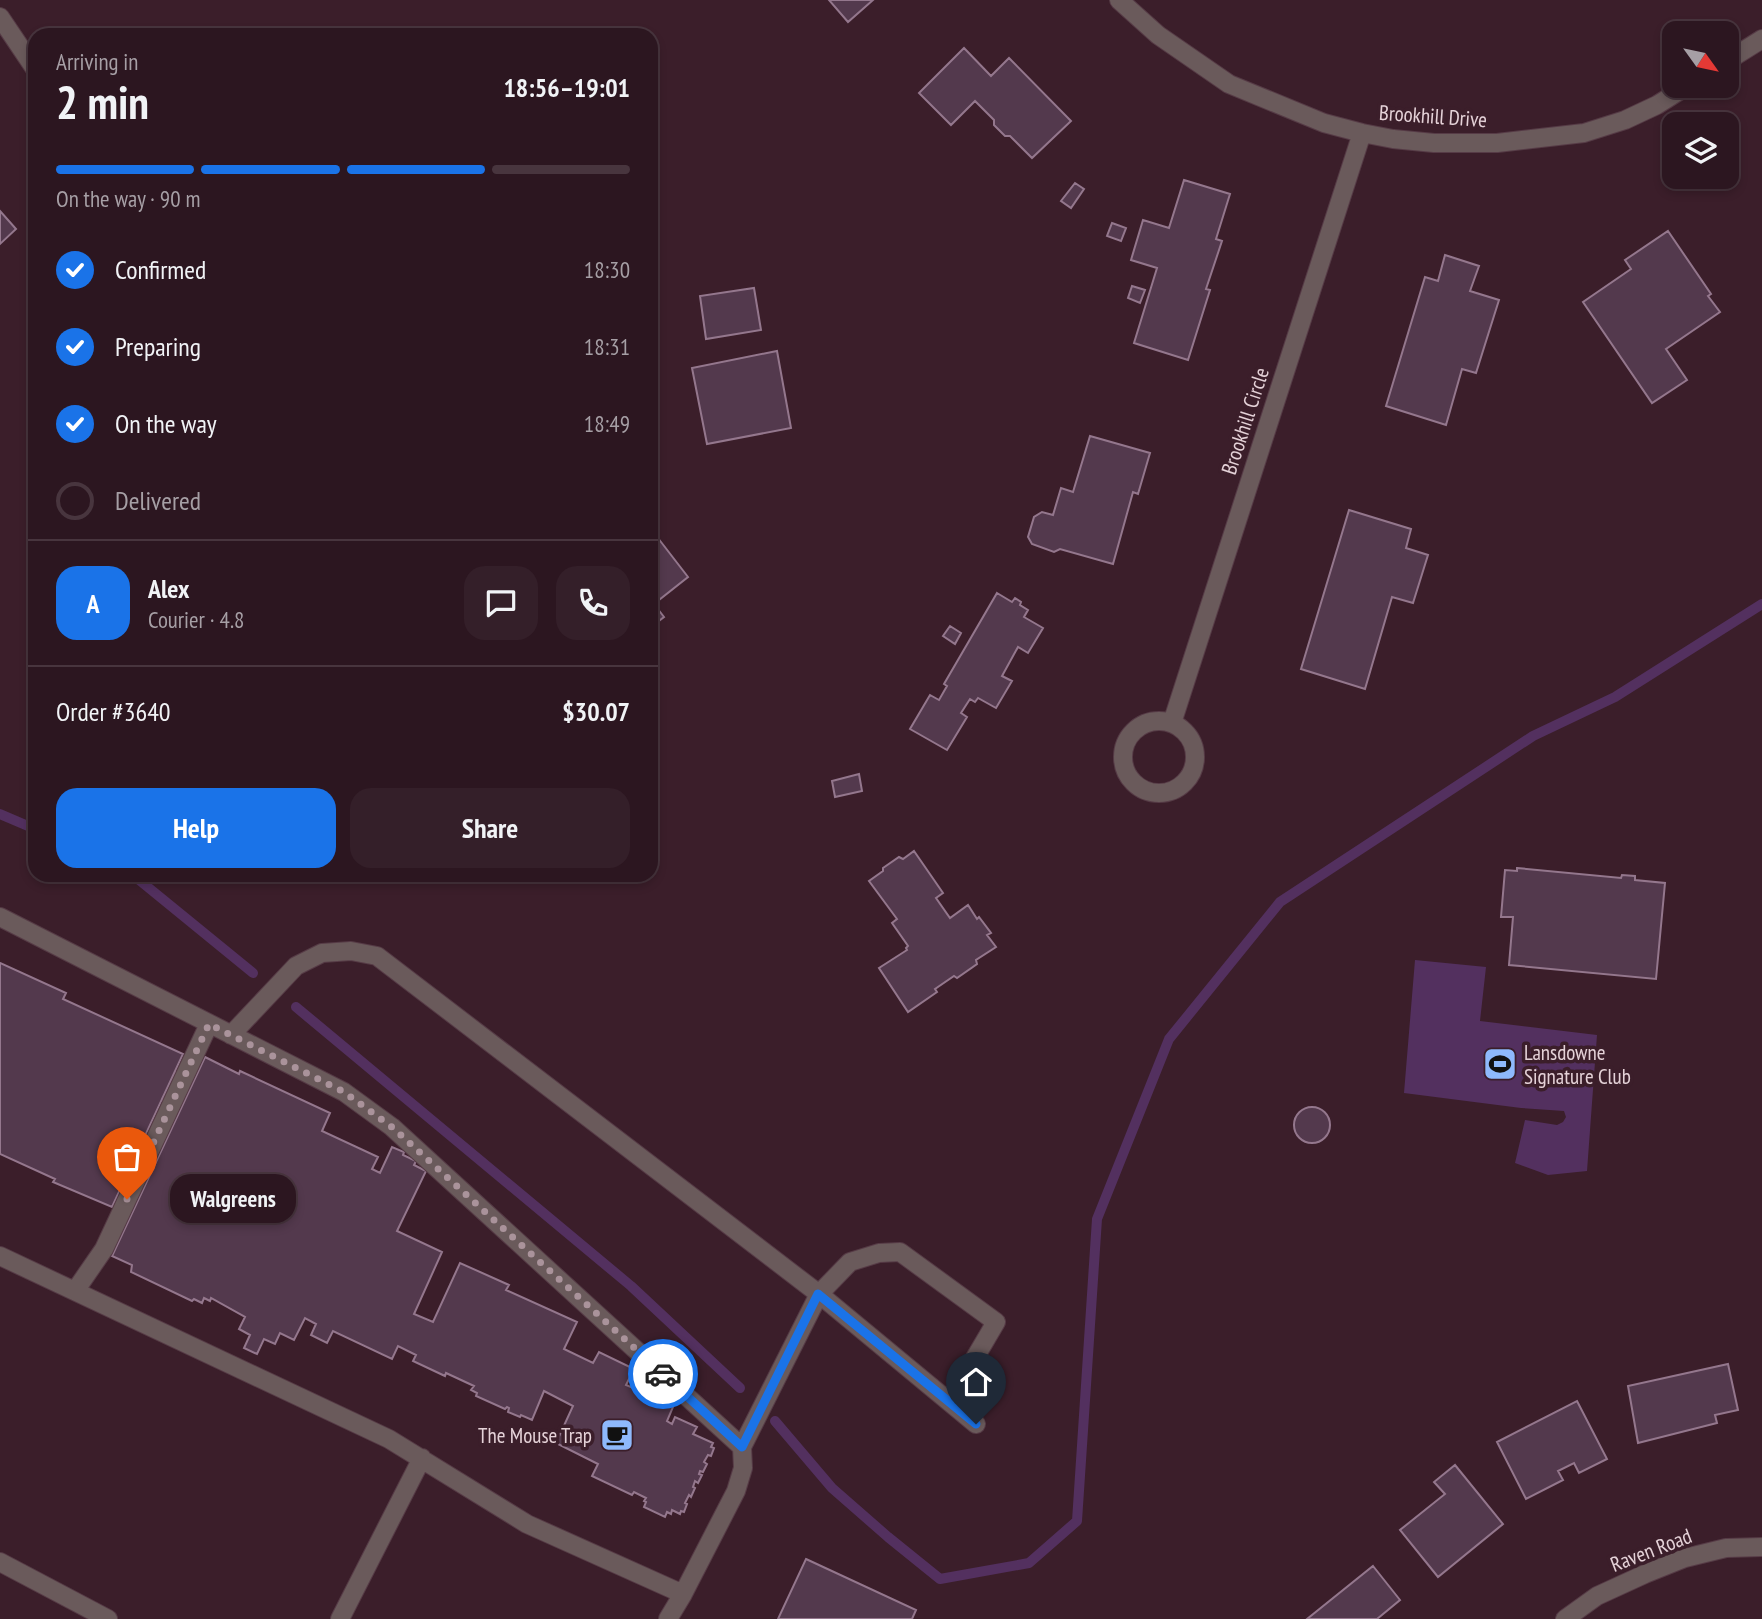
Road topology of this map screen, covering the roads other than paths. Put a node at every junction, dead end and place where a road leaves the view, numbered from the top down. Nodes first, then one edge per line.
1 (1119, 0) edge
2 (0, 17) edge
3 (1762, 39) edge
4 (1740, 53) edge
5 (28, 59) edge
6 (1668, 98) edge
7 (1362, 134) junction
8 (1172, 723) junction
9 (0, 917) edge
10 (209, 1024) junction
11 (230, 1035) junction
12 (0, 1256) edge
13 (75, 1292) junction
14 (818, 1294) junction
15 (950, 1402) junction
16 (976, 1424) dead end
17 (742, 1447) junction
18 (422, 1458) junction
19 (1762, 1547) edge
20 (0, 1562) edge
21 (683, 1594) junction
22 (108, 1619) edge
23 (340, 1619) edge
24 (668, 1619) edge
25 (1565, 1619) edge

1 - 7 street, Brookhill Drive
2 - 5 street
3 - 4 street
6 - 7 street, Brookhill Drive
7 - 8 street, Brookhill Circle
8 - 8 street
9 - 10 street
10 - 11 street
10 - 13 street
11 - 14 street
11 - 17 street
12 - 13 street
13 - 18 street
14 - 15 street
14 - 15 street
14 - 17 street
15 - 16 street
17 - 21 street
18 - 21 street
18 - 23 street
19 - 25 street, Raven Road
20 - 22 street
21 - 24 street

